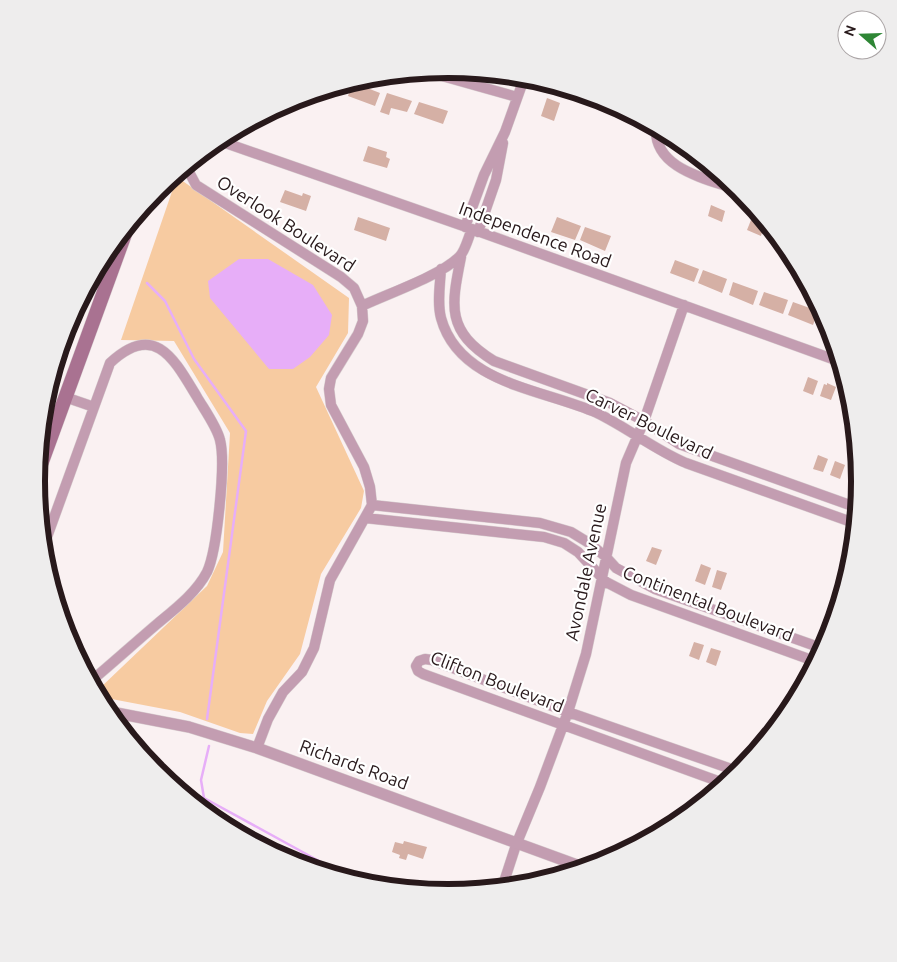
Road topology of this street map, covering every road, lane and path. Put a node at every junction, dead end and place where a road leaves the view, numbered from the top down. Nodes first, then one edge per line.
1 (452, 78) edge
2 (522, 84) edge
3 (517, 97) junction
4 (657, 136) edge
5 (228, 144) edge
6 (189, 172) edge
7 (721, 184) edge
8 (472, 229) junction
9 (121, 245) edge
10 (461, 256) junction
11 (441, 269) junction
12 (684, 305) junction
13 (362, 306) junction
14 (833, 359) edge
15 (65, 397) junction
16 (94, 407) junction
17 (644, 421) junction
18 (638, 436) junction
19 (46, 449) edge
20 (372, 504) junction
21 (851, 506) edge
22 (365, 518) junction
23 (850, 522) edge
24 (48, 534) edge
25 (606, 557) junction
26 (602, 577) junction
27 (816, 647) edge
28 (810, 659) edge
29 (96, 677) edge
30 (568, 712) junction
31 (118, 713) edge
32 (563, 725) junction
33 (257, 748) junction
34 (731, 769) edge
35 (718, 781) edge
36 (516, 844) junction
37 (574, 864) edge
38 (504, 880) edge

1 - 3 street
2 - 3 street, Carver Boulevard
3 - 8 street, Carver Boulevard
4 - 7 street
5 - 8 street, Independence Road
6 - 13 street, Overlook Boulevard
8 - 10 street, Carver Boulevard
8 - 12 street, Independence Road
9 - 15 main road
10 - 11 street
10 - 17 street, Carver Boulevard
11 - 13 street
11 - 18 street, Carver Boulevard
12 - 14 street, Independence Road
12 - 17 street, Avondale Avenue
13 - 20 street
15 - 16 street
15 - 19 main road
16 - 24 street
16 - 29 street
17 - 18 street, Avondale Avenue
17 - 21 street, Carver Boulevard
18 - 23 street, Carver Boulevard
18 - 25 street, Avondale Avenue
20 - 22 street
20 - 25 street, Continental Boulevard
22 - 26 street, Continental Boulevard
22 - 33 street
25 - 26 street, Avondale Avenue
25 - 27 street, Continental Boulevard
26 - 28 street, Continental Boulevard
26 - 30 street, Avondale Avenue
30 - 32 street, Avondale Avenue
30 - 32 street, Clifton Boulevard
30 - 34 street, Clifton Boulevard
31 - 33 street, Richards Road
32 - 35 street, Clifton Boulevard
32 - 36 street, Avondale Avenue
33 - 36 street, Richards Road
36 - 37 street, Richards Road
36 - 38 street, Avondale Avenue

